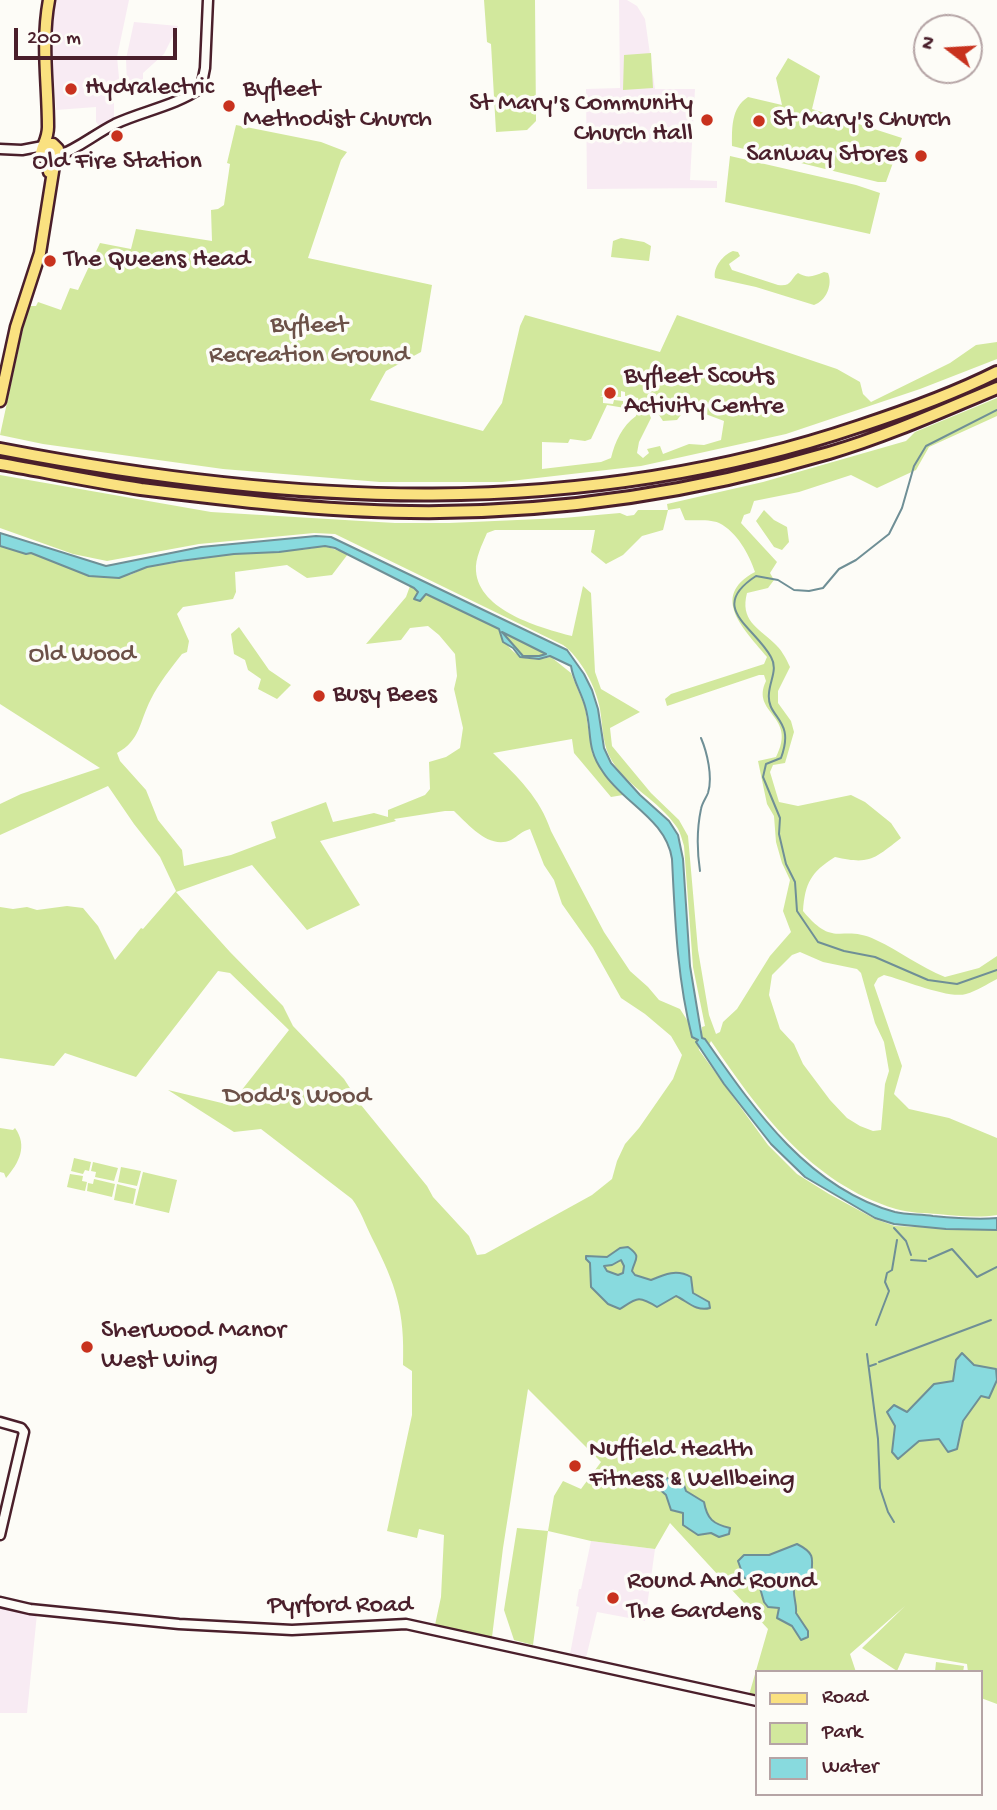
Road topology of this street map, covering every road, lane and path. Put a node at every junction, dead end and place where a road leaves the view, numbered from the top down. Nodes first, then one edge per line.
1 (49, 0) edge
2 (208, 0) edge
3 (0, 149) edge
4 (50, 151) junction
5 (997, 372) edge
6 (997, 388) edge
7 (0, 401) edge
8 (0, 449) edge
9 (0, 464) edge
10 (0, 1422) edge
11 (0, 1535) edge
12 (0, 1602) edge
13 (755, 1701) edge

1 - 4 main road
2 - 4 street
3 - 4 street
4 - 7 main road
5 - 8 highway
6 - 9 highway
10 - 11 street
12 - 13 street, Pyrford Road

